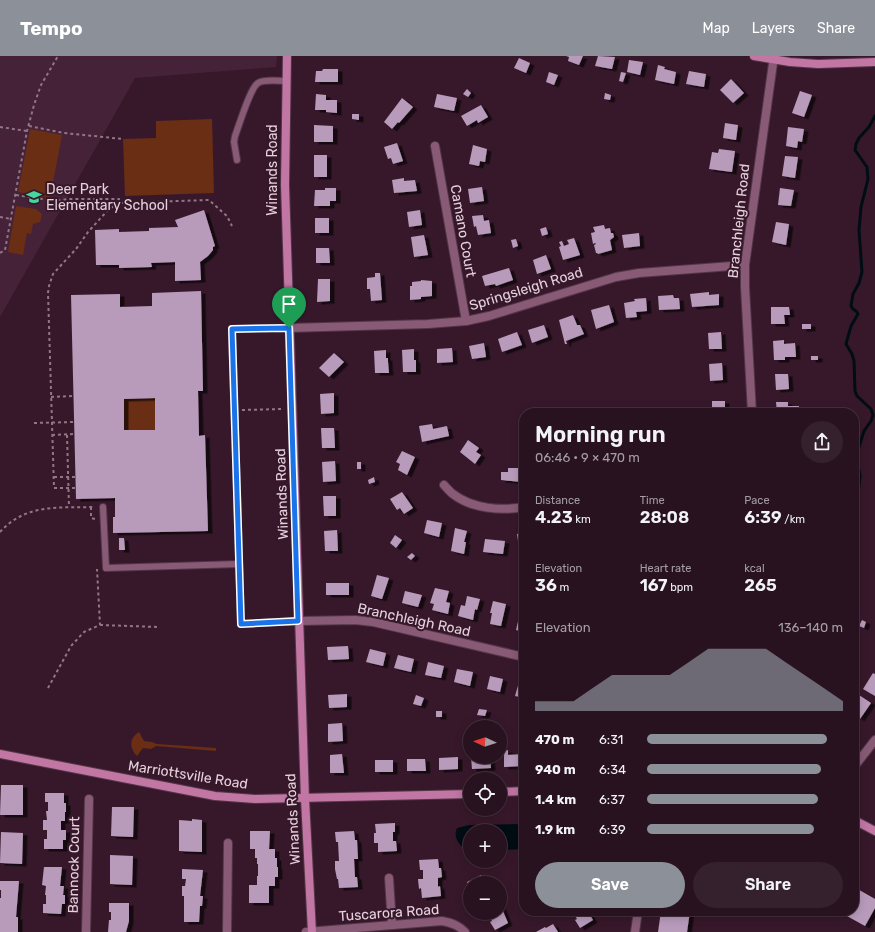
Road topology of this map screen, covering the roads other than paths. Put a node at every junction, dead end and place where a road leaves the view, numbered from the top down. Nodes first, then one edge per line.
1 (287, 56) edge
2 (754, 56) edge
3 (773, 58) edge
4 (875, 62) edge
5 (286, 81) junction
6 (435, 146) dead end
7 (237, 160) dead end
8 (745, 266) junction
9 (466, 321) junction
10 (289, 328) junction
11 (752, 408) edge
12 (444, 485) dead end
13 (103, 507) road end
14 (519, 509) edge
15 (239, 564) junction
16 (298, 621) junction
17 (519, 656) edge
18 (875, 740) edge
19 (0, 754) edge
20 (859, 761) edge
21 (519, 791) edge
22 (507, 792) edge
23 (463, 794) edge
24 (89, 799) dead end
25 (304, 799) junction
26 (859, 823) edge
27 (875, 831) edge
28 (228, 843) dead end
29 (389, 878) dead end
30 (637, 916) edge
31 (392, 925) junction
32 (86, 932) edge
33 (227, 932) edge
34 (306, 932) edge
35 (312, 932) edge
36 (465, 932) edge
37 (635, 932) edge

1 - 5 street, Winands Road
2 - 3 street
3 - 4 street
3 - 8 street, Branchleigh Road
5 - 7 lane
5 - 10 street, Winands Road
6 - 9 street, Camano Court
8 - 9 street, Springsleigh Road
8 - 11 street, Branchleigh Road
9 - 10 street, Springsleigh Road
10 - 15 lane
10 - 16 street, Winands Road
12 - 14 street
13 - 15 lane
15 - 16 lane
16 - 17 street, Branchleigh Road
16 - 25 street, Winands Road
18 - 20 street
19 - 25 street, Marriottsville Road
21 - 22 street
23 - 25 street, Marriottsville Road
24 - 32 street, Bannock Court
25 - 35 street, Winands Road
26 - 27 street
28 - 33 street
29 - 31 street
30 - 37 street
31 - 35 street, Tuscarora Road
31 - 36 street, Tuscarora Road
34 - 35 street, Tuscarora Road

